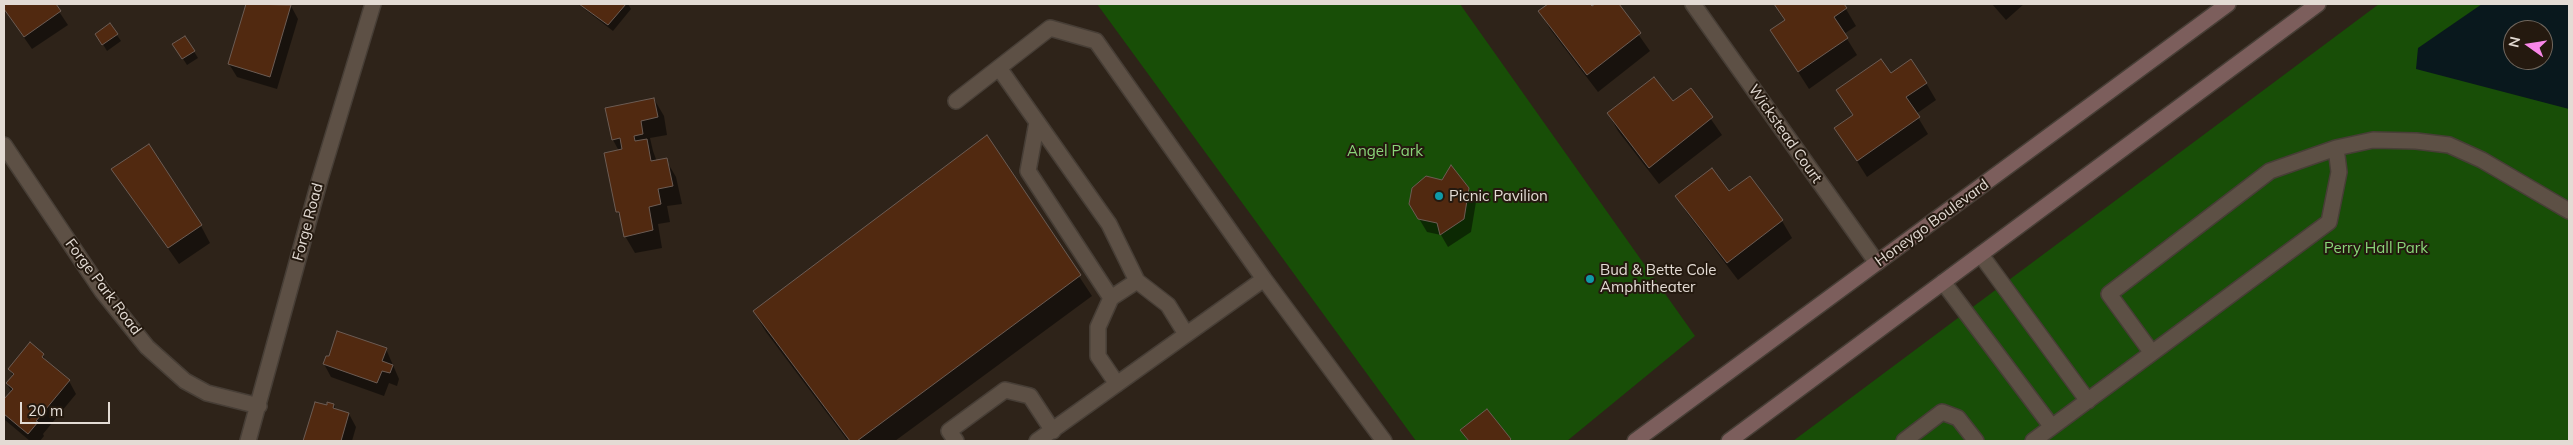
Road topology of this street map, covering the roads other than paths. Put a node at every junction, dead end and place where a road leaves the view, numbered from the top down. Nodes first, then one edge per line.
1 (373, 4) edge
2 (1693, 4) edge
3 (2228, 4) edge
4 (2318, 4) edge
5 (999, 68) junction
6 (956, 101) dead end
7 (1038, 122) junction
8 (4, 145) edge
9 (2336, 148) junction
10 (2569, 211) edge
11 (1980, 255) junction
12 (1877, 263) junction
13 (1264, 279) junction
14 (1137, 281) junction
15 (1943, 282) junction
16 (1111, 298) junction
17 (1186, 334) junction
18 (2152, 353) junction
19 (1117, 384) junction
20 (2088, 401) junction
21 (259, 406) junction
22 (2052, 427) junction
23 (1054, 430) junction
24 (248, 441) edge
25 (956, 441) edge
26 (1037, 441) edge
27 (1384, 441) edge
28 (1635, 441) edge
29 (1729, 441) edge
30 (1904, 441) edge
31 (1976, 441) edge
32 (2033, 441) edge

1 - 21 street, Forge Road
2 - 12 street, Wickstead Court
3 - 12 main road, Honeygo Boulevard
4 - 11 main road
5 - 6 street
5 - 7 street
5 - 13 street
7 - 14 street
7 - 16 street
8 - 21 street, Forge Park Road
9 - 10 street
9 - 18 street
9 - 18 street
11 - 15 main road
11 - 20 street
12 - 28 main road, Honeygo Boulevard
13 - 17 street
13 - 27 street
14 - 16 street
14 - 17 street
15 - 22 street
15 - 29 main road
16 - 19 street
17 - 19 street
18 - 20 street
19 - 23 street
20 - 22 street
21 - 24 street, Forge Road
22 - 32 street
23 - 25 street
23 - 26 street
30 - 31 street

